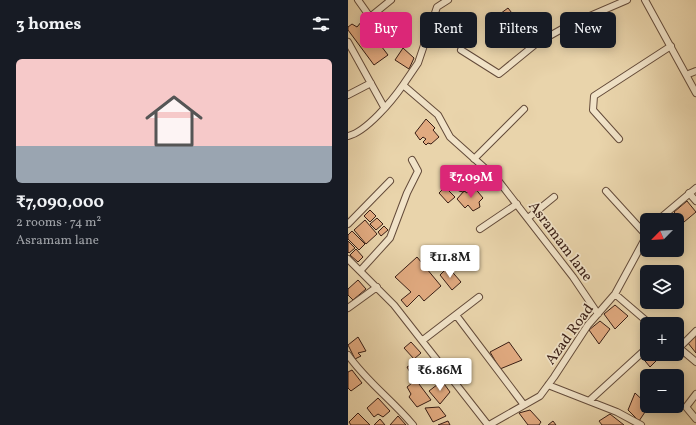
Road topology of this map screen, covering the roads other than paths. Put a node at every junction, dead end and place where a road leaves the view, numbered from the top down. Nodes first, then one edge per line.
1 (358, 0) edge
2 (390, 0) edge
3 (448, 0) edge
4 (627, 0) edge
5 (645, 0) edge
6 (348, 42) edge
7 (671, 46) junction
8 (461, 50) dead end
9 (696, 71) edge
10 (686, 75) junction
11 (371, 83) junction
12 (403, 85) junction
13 (696, 93) edge
14 (348, 95) edge
15 (384, 107) junction
16 (524, 109) dead end
17 (348, 136) edge
18 (619, 138) dead end
19 (474, 159) junction
20 (412, 160) dead end
21 (390, 181) dead end
22 (696, 188) edge
23 (606, 191) dead end
24 (689, 193) junction
25 (554, 197) dead end
26 (696, 201) edge
27 (517, 204) junction
28 (666, 213) edge
29 (528, 218) junction
30 (348, 224) edge
31 (640, 228) edge
32 (480, 229) dead end
33 (640, 249) edge
34 (348, 259) edge
35 (360, 271) junction
36 (377, 287) junction
37 (615, 294) junction
38 (479, 297) dead end
39 (348, 308) edge
40 (598, 314) junction
41 (456, 315) junction
42 (642, 317) edge
43 (696, 330) edge
44 (423, 340) junction
45 (684, 341) edge
46 (684, 352) edge
47 (348, 355) edge
48 (640, 355) edge
49 (696, 362) edge
50 (548, 385) junction
51 (696, 394) edge
52 (590, 401) junction
53 (524, 405) junction
54 (696, 418) edge
55 (413, 425) edge
56 (489, 425) edge
57 (644, 425) edge

1 - 2 street
3 - 12 street
4 - 8 street
5 - 7 street
6 - 11 street
7 - 10 street
7 - 18 street
9 - 10 street
10 - 13 street
11 - 14 street
11 - 15 street
12 - 15 street
12 - 19 street, Asramam lane
15 - 17 street
16 - 19 street
19 - 27 street, Asramam lane
20 - 35 street
21 - 30 street
22 - 24 street
23 - 31 street
24 - 26 street
24 - 28 street
25 - 29 street
27 - 29 street, Asramam lane
27 - 32 street
29 - 40 street, Asramam lane
33 - 37 street, Azad Road
34 - 35 street
35 - 36 street
36 - 39 street
36 - 44 street
37 - 40 street, Azad Road
37 - 42 street
38 - 41 street
40 - 50 street, Azad Road
41 - 44 street
41 - 53 street
43 - 45 street
44 - 56 street
46 - 49 street
47 - 55 street
48 - 52 street
50 - 52 street
50 - 53 street, Azad Road
51 - 54 street
52 - 57 street
53 - 56 street, Azad Road

